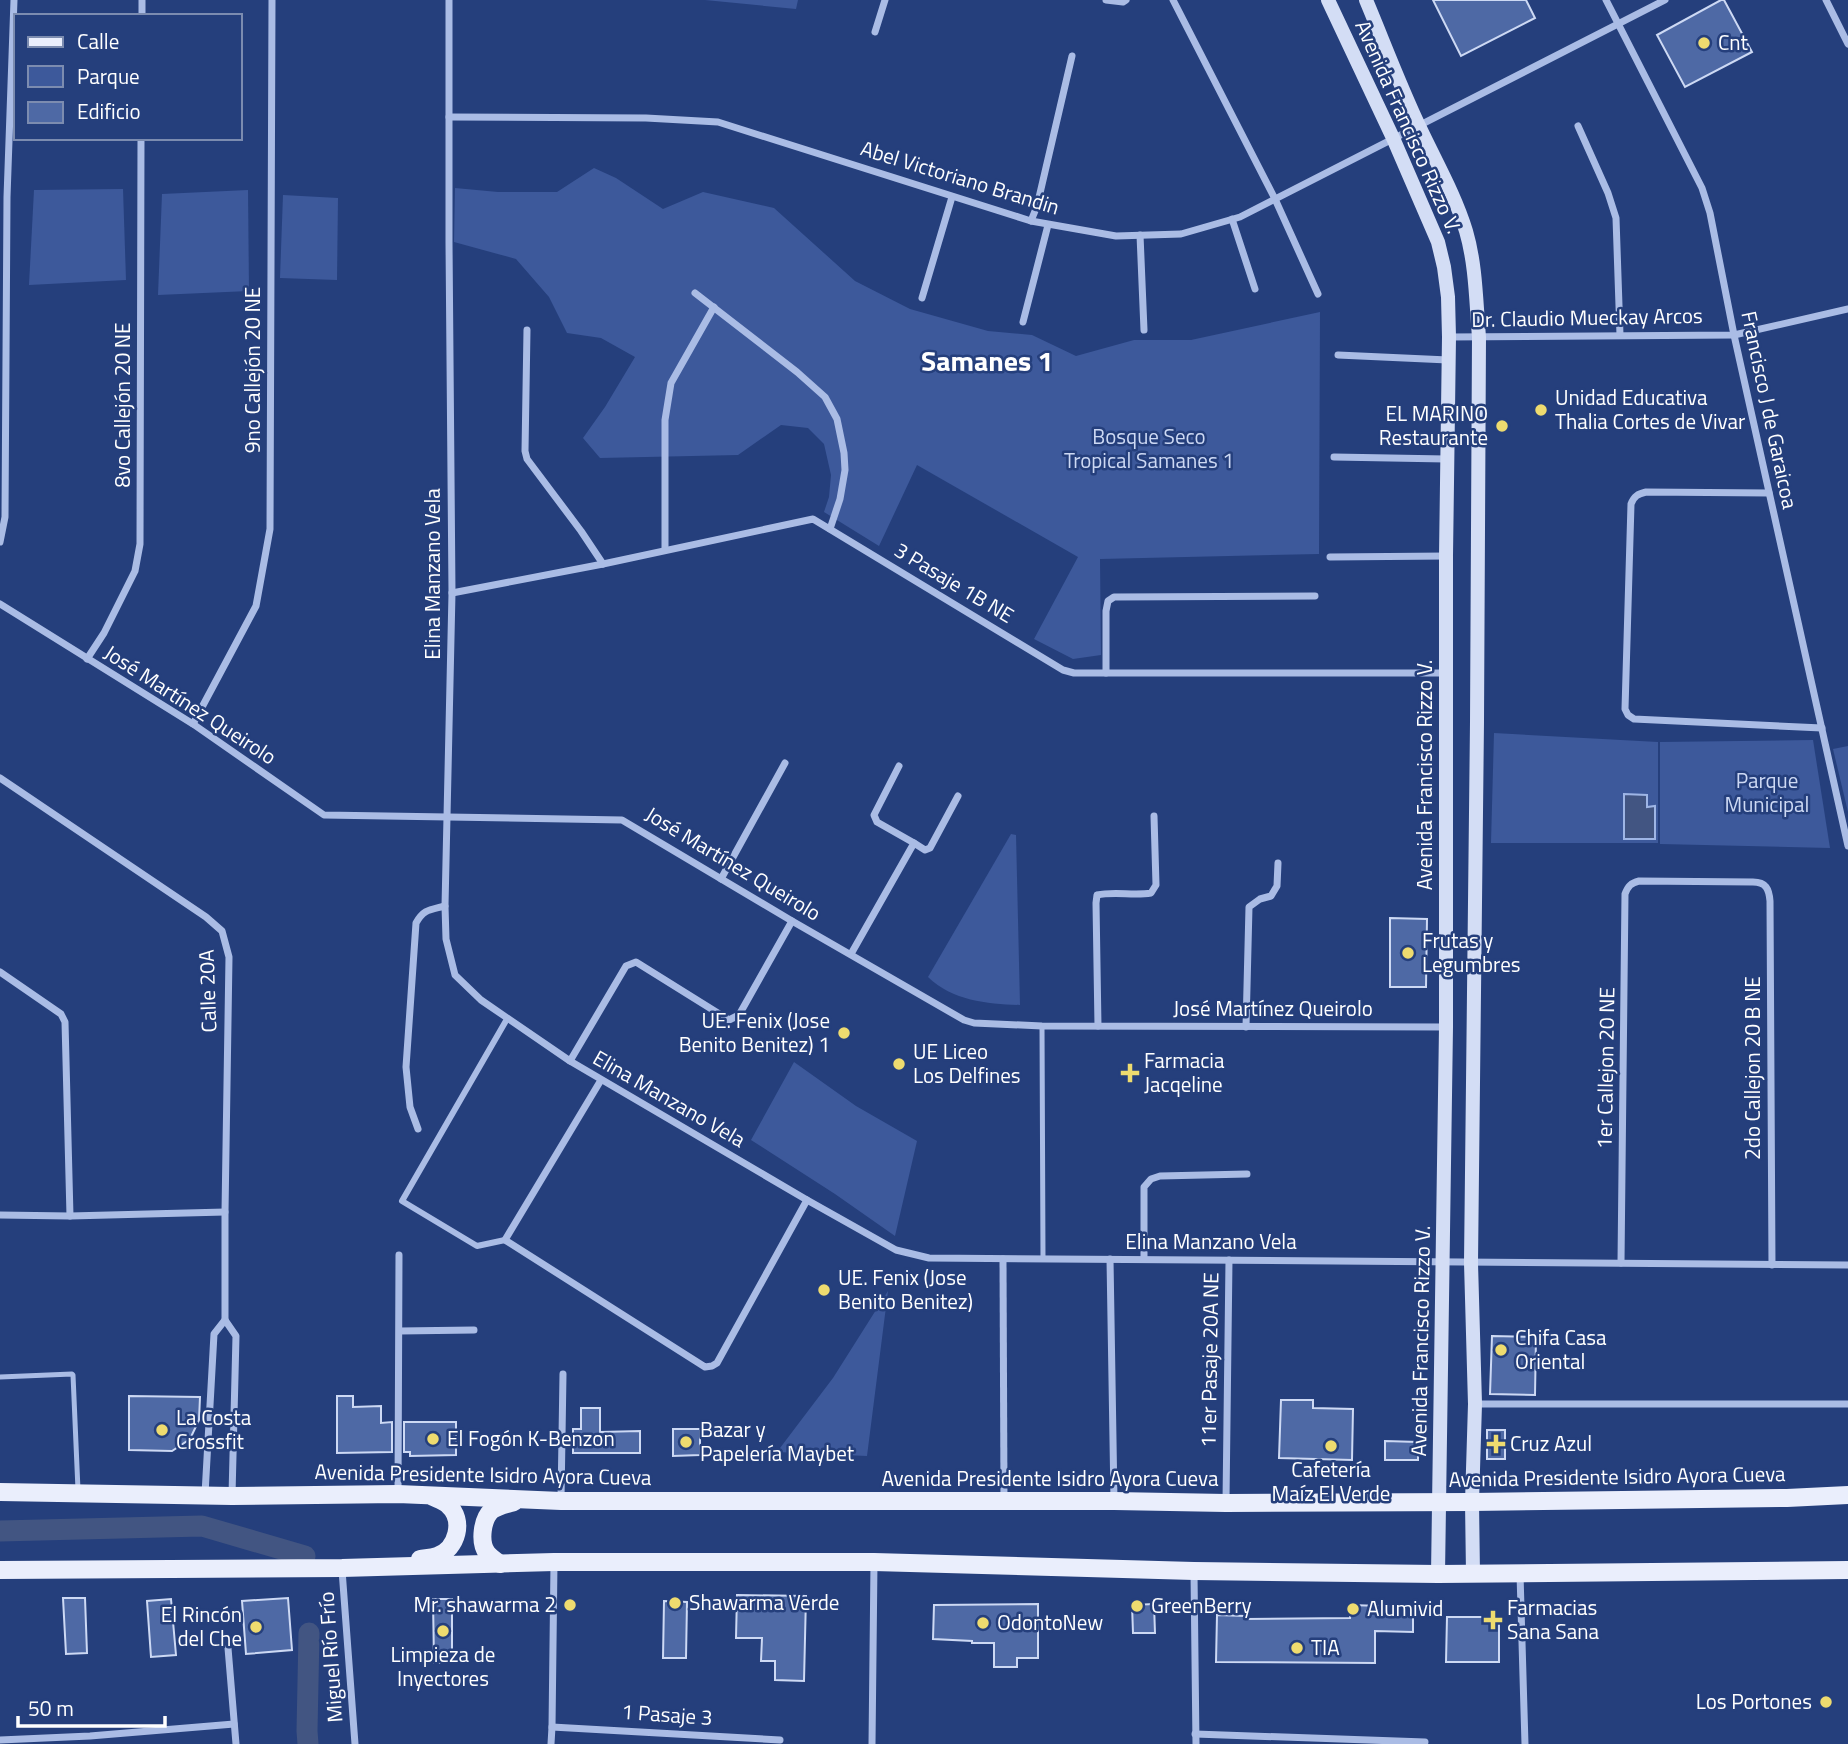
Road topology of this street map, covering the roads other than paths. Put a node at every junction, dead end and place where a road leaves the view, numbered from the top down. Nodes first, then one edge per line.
1 (14, 0) edge
2 (272, 0) edge
3 (449, 0) edge
4 (886, 0) edge
5 (1106, 0) edge
6 (1126, 0) edge
7 (1173, 0) edge
8 (1328, 0) edge
9 (1366, 0) edge
10 (1606, 0) edge
11 (1665, 0) edge
12 (1826, 0) edge
13 (1618, 24) junction
14 (875, 32) dead end
15 (1848, 44) edge
16 (1072, 56) dead end
17 (449, 117) junction
18 (1419, 125) junction
19 (1578, 126) dead end
20 (1393, 138) junction
21 (141, 140) edge
22 (952, 197) junction
23 (1275, 198) junction
24 (1232, 219) junction
25 (1031, 221) junction
26 (1048, 225) junction
27 (1140, 235) junction
28 (1255, 289) dead end
29 (695, 293) dead end
30 (1318, 294) dead end
31 (922, 298) dead end
32 (714, 307) junction
33 (1848, 309) edge
34 (1023, 322) dead end
35 (527, 330) dead end
36 (1144, 330) dead end
37 (1620, 335) junction
38 (1734, 335) junction
39 (1449, 337) junction
40 (1479, 337) junction
41 (1338, 355) dead end
42 (1448, 360) junction
43 (1334, 457) dead end
44 (1446, 459) junction
45 (1769, 493) junction
46 (830, 529) junction
47 (0, 542) edge
48 (665, 550) junction
49 (1446, 556) junction
50 (1330, 557) dead end
51 (603, 564) junction
52 (452, 593) junction
53 (1315, 596) dead end
54 (0, 604) edge
55 (87, 659) junction
56 (1105, 673) junction
57 (1447, 673) junction
58 (193, 724) junction
59 (1822, 729) junction
60 (785, 764) dead end
61 (900, 766) dead end
62 (0, 778) edge
63 (958, 796) dead end
64 (1154, 816) dead end
65 (447, 818) junction
66 (914, 843) junction
67 (1848, 846) edge
68 (1278, 863) dead end
69 (721, 879) junction
70 (1639, 881) joint
71 (445, 906) junction
72 (792, 921) junction
73 (851, 954) junction
74 (0, 972) edge
75 (507, 1018) junction
76 (1042, 1026) junction
77 (1098, 1026) junction
78 (1246, 1027) junction
79 (1446, 1027) junction
80 (570, 1062) junction
81 (601, 1080) junction
82 (418, 1129) dead end
83 (1247, 1174) dead end
84 (807, 1200) junction
85 (225, 1212) junction
86 (0, 1215) edge
87 (69, 1216) junction
88 (505, 1240) junction
89 (399, 1255) dead end
90 (1003, 1259) junction
91 (1044, 1259) junction
92 (1110, 1259) junction
93 (1144, 1259) junction
94 (1229, 1260) junction
95 (1444, 1262) junction
96 (1471, 1263) junction
97 (1620, 1263) junction
98 (1772, 1265) junction
99 (1848, 1265) edge
100 (225, 1320) junction
101 (474, 1330) dead end
102 (400, 1331) junction
103 (562, 1374) dead end
104 (0, 1377) edge
105 (1475, 1404) junction
106 (1848, 1404) edge
107 (0, 1492) edge
108 (78, 1493) junction
109 (398, 1494) junction
110 (205, 1495) junction
111 (429, 1495) junction
112 (1848, 1495) edge
113 (232, 1496) junction
114 (524, 1500) junction
115 (561, 1501) junction
116 (1004, 1501) junction
117 (1114, 1501) junction
118 (1440, 1502) junction
119 (1472, 1502) junction
120 (1226, 1503) junction
121 (554, 1562) junction
122 (874, 1562) junction
123 (500, 1564) junction
124 (375, 1567) junction
125 (342, 1568) junction
126 (0, 1570) edge
127 (1848, 1570) edge
128 (1194, 1571) junction
129 (1438, 1574) junction
130 (1473, 1574) junction
131 (1520, 1574) junction
132 (228, 1648) dead end
133 (234, 1724) junction
134 (552, 1727) junction
135 (1195, 1734) junction
136 (90, 1740) edge
137 (780, 1740) dead end
138 (0, 1741) edge
139 (1425, 1742) edge
140 (236, 1744) edge
141 (355, 1744) edge
142 (551, 1744) edge
143 (872, 1744) edge
144 (1196, 1744) edge
145 (1524, 1744) edge

1 - 47 street
2 - 58 street, 9no Callejón 20 NE
3 - 17 street, Elina Manzano Vela
4 - 14 street
5 - 6 street
7 - 23 street
8 - 20 main road, Avenida Francisco Rizzo V.
9 - 18 main road, Avenida Francisco Rizzo V.
10 - 13 street, Francisco J de Garaicoa
11 - 13 street, Abel Victoriano Brandin
12 - 15 street
13 - 18 street, Abel Victoriano Brandin
13 - 38 street, Francisco J de Garaicoa
16 - 25 street
17 - 22 street, Abel Victoriano Brandin
17 - 52 street, Elina Manzano Vela
18 - 20 street, Abel Victoriano Brandin
18 - 40 main road, Avenida Francisco Rizzo V.
19 - 37 street
20 - 23 street, Abel Victoriano Brandin
20 - 39 main road, Avenida Francisco Rizzo V.
21 - 55 street, 8vo Callejón 20 NE
22 - 25 street, Abel Victoriano Brandin
22 - 31 street
23 - 24 street, Abel Victoriano Brandin
23 - 30 street
24 - 27 street, Abel Victoriano Brandin
24 - 28 street
25 - 26 street, Abel Victoriano Brandin
26 - 27 street, Abel Victoriano Brandin
26 - 34 street
27 - 36 street
29 - 32 street
32 - 46 street
32 - 48 street
33 - 38 street, Dr. Claudio Mueckay Arcos
35 - 51 street
37 - 38 street, Dr. Claudio Mueckay Arcos
37 - 40 street, Dr. Claudio Mueckay Arcos
38 - 45 street, Francisco J de Garaicoa
39 - 40 street, Dr. Claudio Mueckay Arcos
39 - 42 main road, Avenida Francisco Rizzo V.
40 - 96 main road, Avenida Francisco Rizzo V.
41 - 42 street
42 - 44 main road, Avenida Francisco Rizzo V.
43 - 44 street
44 - 49 main road, Avenida Francisco Rizzo V.
45 - 59 street, Francisco J de Garaicoa
45 - 59 street
46 - 48 street, 3 Pasaje 1B NE
46 - 56 street, 3 Pasaje 1B NE
48 - 51 street, 3 Pasaje 1B NE
49 - 50 street
49 - 57 main road, Avenida Francisco Rizzo V.
51 - 52 street, 3 Pasaje 1B NE
52 - 65 street, Elina Manzano Vela
53 - 56 street
54 - 55 street, José Martínez Queirolo
55 - 58 street, José Martínez Queirolo
56 - 57 street, 3 Pasaje 1B NE
57 - 79 main road, Avenida Francisco Rizzo V.
58 - 65 street, José Martínez Queirolo
59 - 67 street, Francisco J de Garaicoa
60 - 69 street
61 - 66 street
62 - 85 street, Calle 20A
63 - 66 street
64 - 77 street
65 - 69 street, José Martínez Queirolo
65 - 71 street, Elina Manzano Vela
66 - 73 street
68 - 78 street
69 - 72 street, José Martínez Queirolo
70 - 97 street, 1er Callejon 20 NE
70 - 98 street, 2do Callejon 20 B NE
71 - 75 street, Elina Manzano Vela
71 - 82 street
72 - 73 street, José Martínez Queirolo
72 - 80 street
73 - 76 street, José Martínez Queirolo
74 - 87 street
75 - 80 street, Elina Manzano Vela
75 - 88 street
76 - 77 street, José Martínez Queirolo
76 - 91 lane
77 - 78 street, José Martínez Queirolo
78 - 79 street, José Martínez Queirolo
79 - 95 main road, Avenida Francisco Rizzo V.
80 - 81 street, Elina Manzano Vela
81 - 84 street, Elina Manzano Vela
81 - 88 street
83 - 93 street
84 - 88 street
84 - 90 street, Elina Manzano Vela
85 - 87 street
85 - 100 street, Calle 20A
86 - 87 street
89 - 102 street
90 - 91 street, Elina Manzano Vela
90 - 116 street
91 - 92 street, Elina Manzano Vela
92 - 93 street, Elina Manzano Vela
92 - 117 street
93 - 94 street, Elina Manzano Vela
94 - 95 street, Elina Manzano Vela
94 - 120 street, 11er Pasaje 20A NE
95 - 96 street, Elina Manzano Vela
95 - 118 main road, Avenida Francisco Rizzo V.
96 - 97 street, Elina Manzano Vela
96 - 105 main road, Avenida Francisco Rizzo V.
97 - 98 street, Elina Manzano Vela
98 - 99 street, Elina Manzano Vela
100 - 110 street, Calle 20A
100 - 113 street, Calle 20A
101 - 102 street
102 - 109 street
103 - 115 street
104 - 108 lane
105 - 106 street
105 - 119 main road, Avenida Francisco Rizzo V.
107 - 108 main road, Avenida Presidente Isidro Ayora Cueva
108 - 110 main road, Avenida Presidente Isidro Ayora Cueva
109 - 111 main road, Avenida Presidente Isidro Ayora Cueva
109 - 113 main road, Avenida Presidente Isidro Ayora Cueva
110 - 113 main road, Avenida Presidente Isidro Ayora Cueva
111 - 114 main road, Avenida Presidente Isidro Ayora Cueva
111 - 124 main road
112 - 119 main road, Avenida Presidente Isidro Ayora Cueva
114 - 115 main road, Avenida Presidente Isidro Ayora Cueva
114 - 123 main road
115 - 116 main road, Avenida Presidente Isidro Ayora Cueva
116 - 117 main road, Avenida Presidente Isidro Ayora Cueva
117 - 120 main road, Avenida Presidente Isidro Ayora Cueva
118 - 119 main road, Avenida Presidente Isidro Ayora Cueva
118 - 120 main road, Avenida Presidente Isidro Ayora Cueva
118 - 129 main road, Avenida Francisco Rizzo V.
119 - 130 main road, Avenida Francisco Rizzo V.
121 - 122 main road
121 - 123 main road
121 - 134 street
122 - 128 main road
122 - 143 street
123 - 124 main road
124 - 125 main road
125 - 126 main road
125 - 141 street, Miguel Río Frío
127 - 131 main road
128 - 129 main road
128 - 135 street
129 - 130 main road
130 - 131 main road
131 - 145 street
132 - 133 street
133 - 136 street
133 - 140 street
134 - 137 street, 1 Pasaje 3
134 - 142 street
135 - 139 street
135 - 144 street
136 - 138 street

